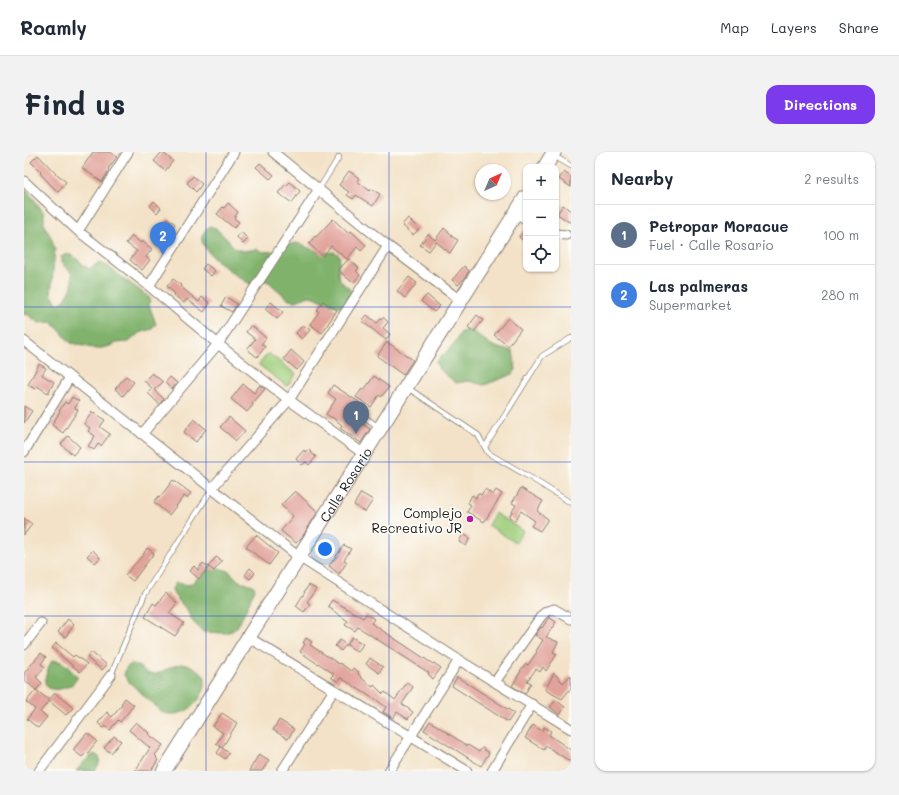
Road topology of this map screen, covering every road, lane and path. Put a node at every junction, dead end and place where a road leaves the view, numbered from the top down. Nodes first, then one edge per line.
1 (128, 152) edge
2 (234, 152) edge
3 (273, 152) edge
4 (553, 153) edge
5 (339, 157) dead end
6 (547, 164) edge
7 (571, 166) edge
8 (24, 181) edge
9 (319, 188) junction
10 (525, 200) edge
11 (521, 217) edge
12 (78, 231) junction
13 (559, 234) edge
14 (566, 235) dead end
15 (388, 246) junction
16 (149, 286) junction
17 (460, 300) junction
18 (571, 338) edge
19 (24, 341) edge
20 (218, 344) junction
21 (70, 377) junction
22 (406, 386) junction
23 (289, 400) junction
24 (354, 417) dead end
25 (380, 428) junction
26 (142, 434) junction
27 (485, 447) junction
28 (24, 452) edge
29 (364, 454) junction
30 (212, 488) junction
31 (571, 503) edge
32 (299, 557) junction
33 (571, 619) edge
34 (41, 623) dead end
35 (248, 637) junction
36 (24, 645) edge
37 (459, 660) junction
38 (111, 675) joint
39 (495, 682) junction
40 (334, 690) junction
41 (532, 704) junction
42 (571, 718) edge
43 (568, 727) edge
44 (411, 737) junction
45 (39, 771) edge
46 (164, 771) edge
47 (282, 771) edge
48 (389, 771) edge
49 (466, 771) edge
50 (492, 771) edge

1 - 12 street
2 - 16 street
3 - 9 street
4 - 6 main road
4 - 7 lane
5 - 9 lane
8 - 12 street
9 - 15 street
9 - 20 street
10 - 11 main road, Calle Rosario
11 - 17 main road, Calle Rosario
12 - 16 street
13 - 14 street
15 - 17 street
15 - 23 street
16 - 20 street
17 - 22 main road, Calle Rosario
18 - 27 lane
19 - 21 street
20 - 23 street
20 - 26 street
21 - 26 street
21 - 28 street
22 - 25 main road, Calle Rosario
22 - 27 lane
23 - 29 street
23 - 30 street
24 - 25 lane
25 - 29 main road, Calle Rosario
26 - 30 street
27 - 31 lane
29 - 32 main road, Calle Rosario
30 - 32 street
30 - 38 lane
32 - 35 main road, Calle Rosario
32 - 37 street
33 - 39 street
34 - 36 street
35 - 40 street
35 - 46 main road, Calle Rosario
37 - 39 street
37 - 44 street
38 - 45 street
39 - 41 street
40 - 44 street
40 - 47 street
41 - 43 street
41 - 50 street
42 - 43 street
44 - 48 street
44 - 49 street

